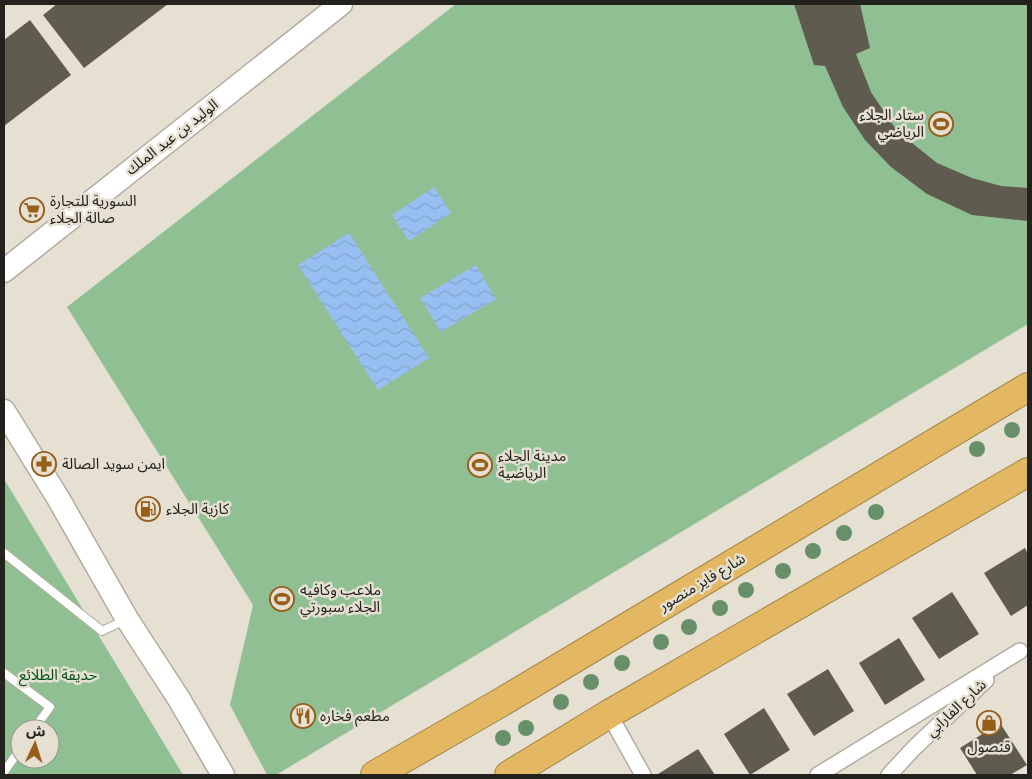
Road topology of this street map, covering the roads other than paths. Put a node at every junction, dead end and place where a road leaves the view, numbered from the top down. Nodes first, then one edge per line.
1 (341, 4) edge
2 (4, 271) edge
3 (1028, 387) edge
4 (4, 411) edge
5 (1028, 472) edge
6 (4, 553) edge
7 (127, 619) junction
8 (1024, 649) edge
9 (4, 673) edge
10 (609, 714) junction
11 (41, 719) edge
12 (223, 775) edge
13 (375, 775) edge
14 (509, 775) edge
15 (643, 775) edge
16 (818, 775) edge
17 (890, 775) edge

1 - 2 main road, الوليد بن عبد الملك
3 - 13 highway, شارع فايز منصور
4 - 7 main road
5 - 10 highway
6 - 7 lane
7 - 12 main road
8 - 16 street
8 - 17 street, شارع الفارابي
9 - 11 lane
10 - 14 highway
10 - 15 street

